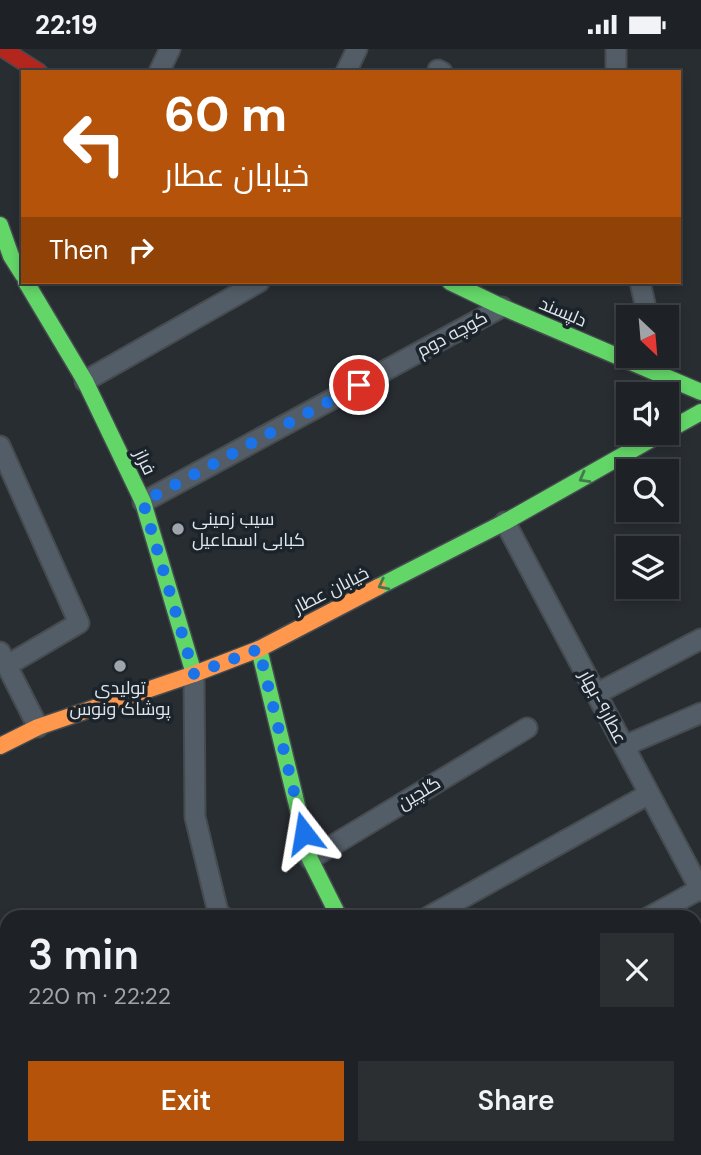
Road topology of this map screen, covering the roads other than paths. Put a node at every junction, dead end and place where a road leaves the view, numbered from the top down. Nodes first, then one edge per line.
1 (3, 49) edge
2 (170, 49) edge
3 (357, 49) edge
4 (617, 49) edge
5 (35, 70) edge
6 (160, 70) edge
7 (347, 70) edge
8 (616, 70) edge
9 (0, 225) edge
10 (17, 252) edge
11 (27, 284) edge
12 (256, 284) edge
13 (454, 284) edge
14 (640, 284) edge
15 (645, 305) edge
16 (502, 307) junction
17 (616, 349) edge
18 (663, 368) edge
19 (85, 381) junction
20 (701, 392) edge
21 (701, 412) edge
22 (679, 425) edge
23 (643, 445) edge
24 (0, 446) edge
25 (143, 502) junction
26 (505, 522) junction
27 (701, 639) edge
28 (259, 649) junction
29 (3, 659) edge
30 (194, 674) junction
31 (596, 694) junction
32 (701, 713) edge
33 (38, 727) junction
34 (527, 728) dead end
35 (0, 746) edge
36 (624, 746) junction
37 (649, 794) junction
38 (310, 859) junction
39 (695, 864) edge
40 (700, 890) edge
41 (220, 910) edge
42 (336, 910) edge
43 (441, 910) edge
44 (662, 910) edge

1 - 5 street
2 - 6 street
3 - 7 street
4 - 8 street
9 - 10 street
11 - 19 street, فراز
12 - 19 street
13 - 16 street, دلپسند
14 - 15 street
16 - 17 street, دلپسند
16 - 25 street, کوچه دوم
18 - 20 street, دلپسند
19 - 25 street, فراز
21 - 22 street, خیابان عطار
23 -> 26 street, خیابان عطار
24 - 29 street
25 - 30 street, فراز
26 -> 28 street, خیابان عطار
26 - 31 street, عطار۹-بهار
27 - 31 street
28 - 30 street, خیابان عطار
28 - 38 street
29 - 33 street
30 - 33 street, خیابان عطار
30 - 41 street
31 - 36 street, عطار۹-بهار
32 - 36 street
33 - 35 street, خیابان عطار
34 - 38 street, گلچین
36 - 37 street, عطار۹-بهار
37 - 39 street, عطار۹-بهار
37 - 43 street
38 - 42 street
39 - 40 street, عطار۹-بهار
40 - 44 street

